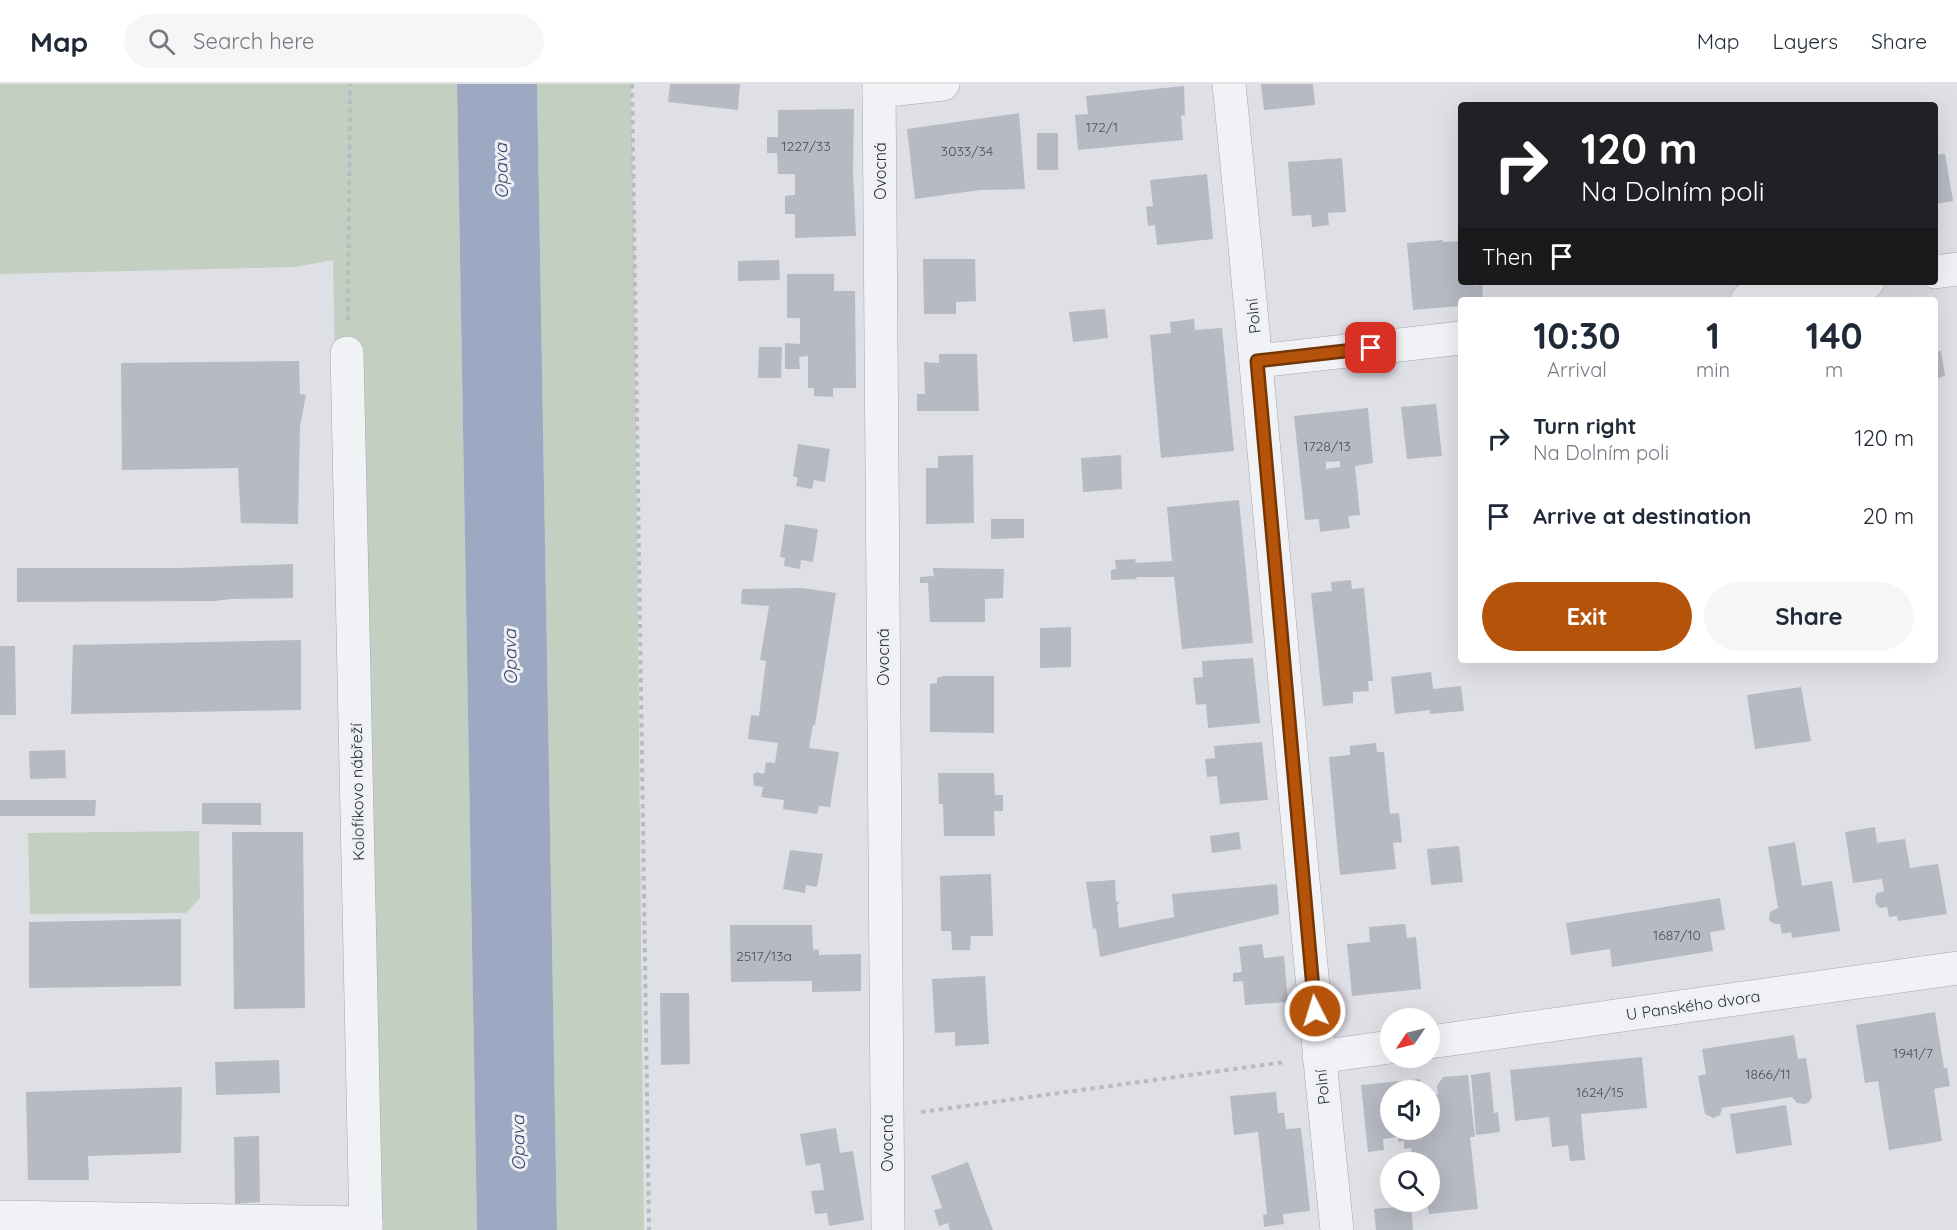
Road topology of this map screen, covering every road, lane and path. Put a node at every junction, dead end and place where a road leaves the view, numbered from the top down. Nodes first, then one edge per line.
1 (350, 84) edge
2 (632, 84) edge
3 (943, 84) edge
4 (1229, 84) edge
5 (879, 87) edge
6 (1957, 269) edge
7 (1938, 272) edge
8 (1848, 285) edge
9 (1767, 297) edge
10 (1458, 338) edge
11 (347, 353) joint
12 (1257, 361) junction
13 (1957, 968) edge
14 (1440, 1041) edge
15 (1380, 1048) edge
16 (1319, 1057) junction
17 (887, 1116) junction
18 (0, 1217) edge
19 (366, 1227) edge
20 (649, 1230) edge
21 (888, 1230) edge
22 (1337, 1230) edge

1 - 11 path
2 - 20 path
3 - 5 street
4 - 12 street, Polní
5 - 17 street, Ovocná
6 - 7 street
8 - 9 street
10 - 12 street
11 - 19 street, Kolofíkovo nábřeží
12 - 16 street, Polní
13 - 14 street, U Panského dvora
15 - 16 street
16 - 17 path
16 - 22 street, Polní
17 - 21 street, Ovocná
18 - 19 street

